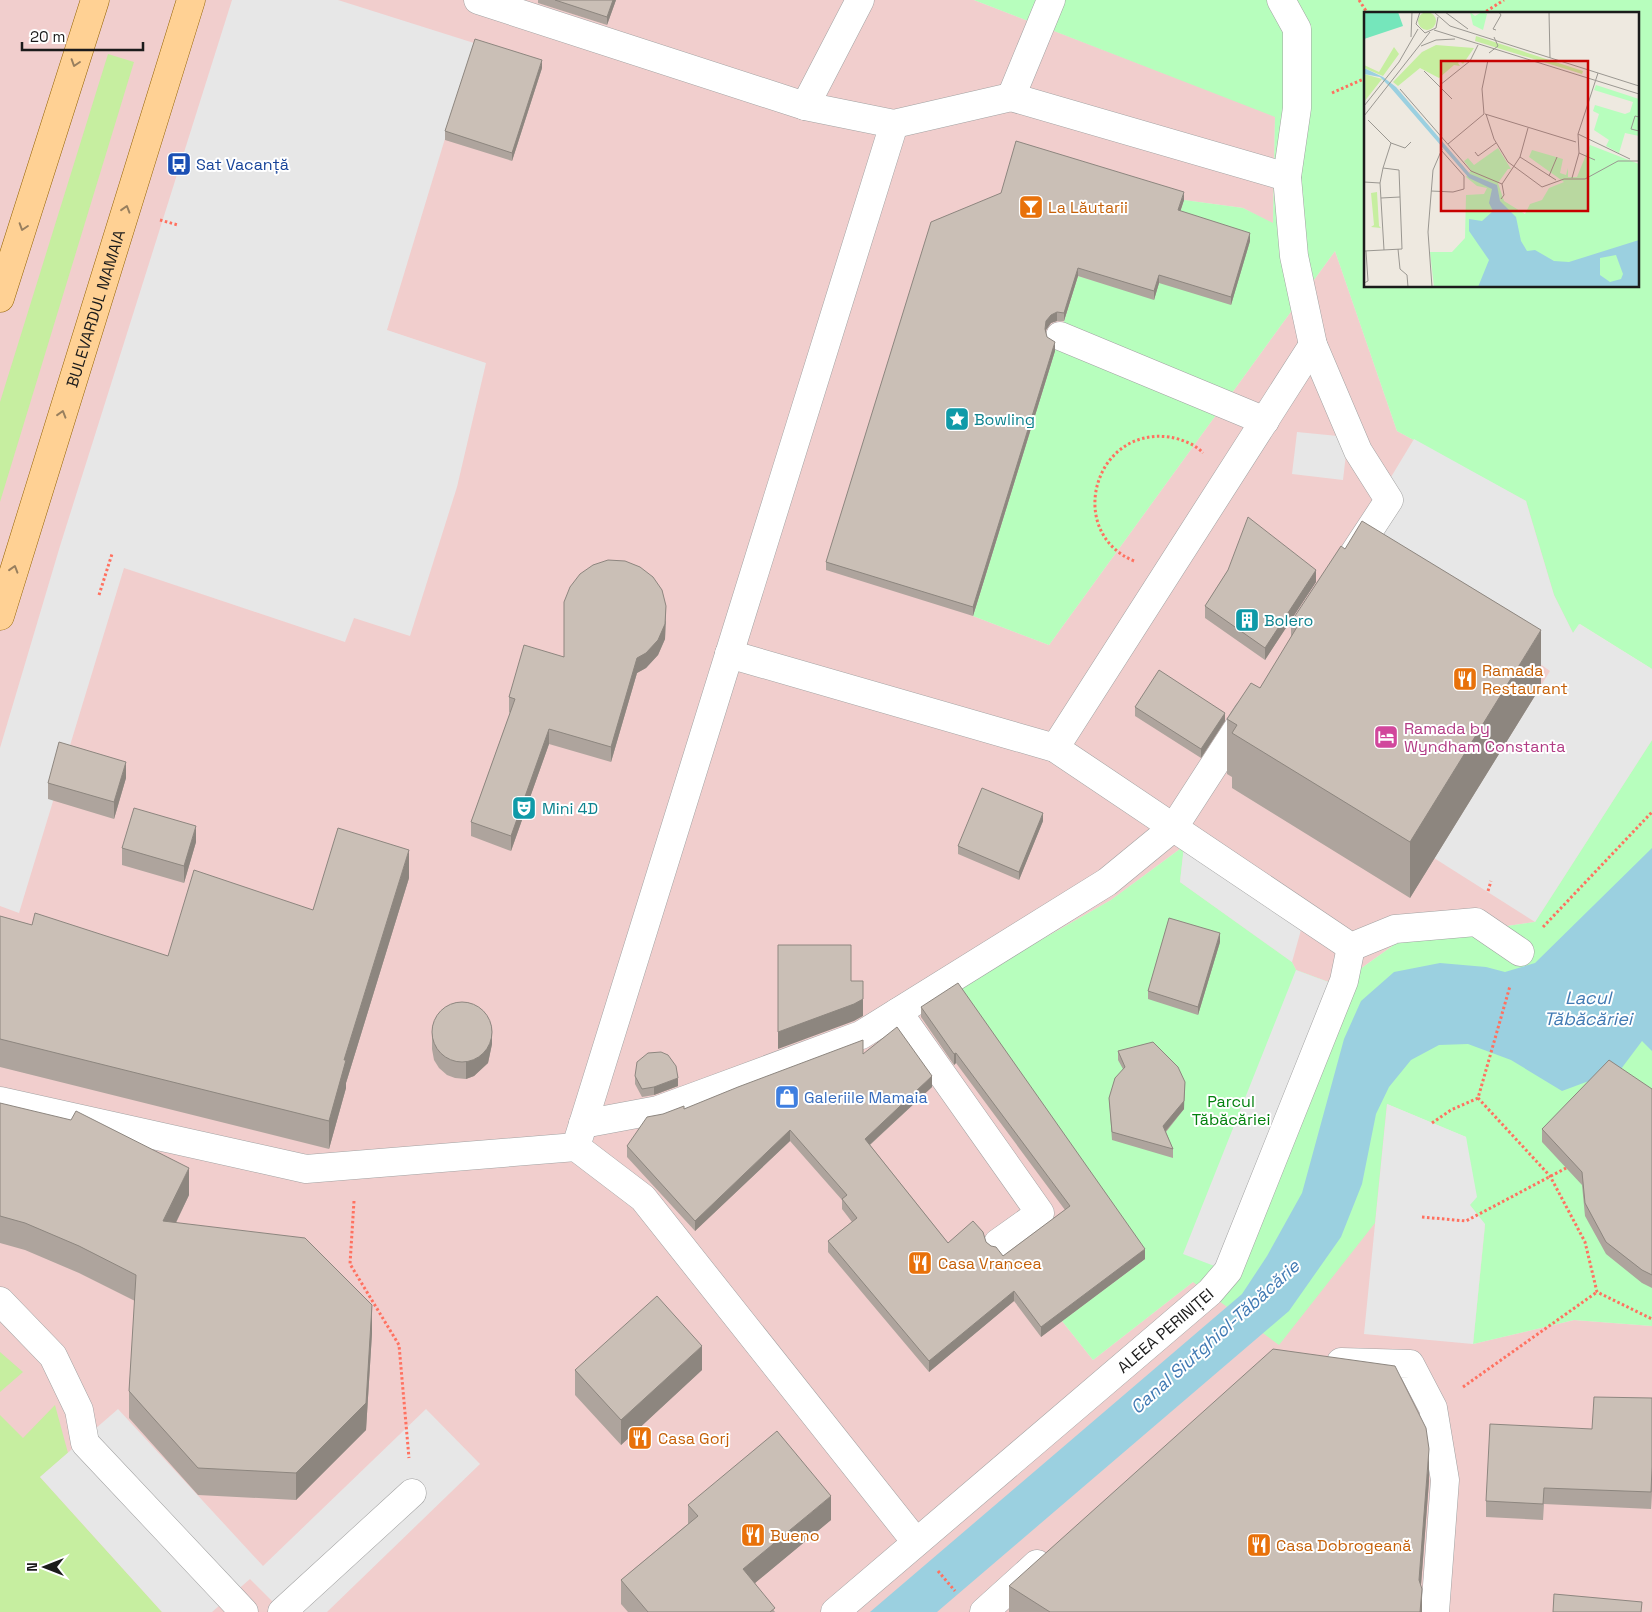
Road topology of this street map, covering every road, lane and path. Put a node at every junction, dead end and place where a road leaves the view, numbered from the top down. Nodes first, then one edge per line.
1 (95, 0) edge
2 (191, 0) edge
3 (478, 0) edge
4 (860, 0) edge
5 (1052, 0) edge
6 (1281, 0) edge
7 (1359, 0) edge
8 (1504, 0) edge
9 (1367, 12) edge
10 (1485, 12) edge
11 (1011, 98) junction
12 (805, 106) junction
13 (894, 124) junction
14 (1288, 178) junction
15 (155, 219) dead end
16 (178, 226) dead end
17 (0, 298) edge
18 (1060, 336) dead end
19 (1313, 345) junction
20 (1264, 421) junction
21 (1223, 486) junction
22 (112, 554) dead end
23 (1171, 567) junction
24 (1336, 581) edge
25 (99, 596) dead end
26 (0, 616) edge
27 (729, 654) junction
28 (1260, 694) edge
29 (1055, 748) junction
30 (1652, 812) edge
31 (1174, 827) junction
32 (1540, 930) dead end
33 (1351, 946) junction
34 (1520, 952) joint
35 (898, 1012) junction
36 (1478, 1098) junction
37 (0, 1101) edge
38 (1432, 1123) dead end
39 (580, 1135) junction
40 (1573, 1163) edge
41 (357, 1164) junction
42 (1550, 1176) junction
43 (1422, 1217) dead end
44 (998, 1243) dead end
45 (1597, 1292) junction
46 (0, 1301) edge
47 (1652, 1319) edge
48 (1321, 1362) edge
49 (1433, 1408) junction
50 (412, 1493) joint
51 (916, 1542) junction
52 (1057, 1546) edge
53 (935, 1567) dead end
54 (973, 1607) edge
55 (244, 1612) edge
56 (282, 1612) edge
57 (835, 1612) edge
58 (1435, 1612) edge

1 -> 17 main road
26 -> 2 main road, BULEVARDUL MAMAIA
3 - 12 lane
4 - 12 lane
5 - 11 lane
6 - 14 lane
7 - 9 path
8 - 10 path
11 - 13 lane
11 - 14 lane
12 - 13 lane
13 - 27 lane
14 - 19 lane
15 - 16 path
18 - 20 lane
19 - 20 lane
19 - 24 lane
20 - 21 lane
21 - 23 lane
21 - 23 path
22 - 25 path
23 - 29 lane
27 - 29 lane
27 - 39 lane
28 - 31 lane
29 - 31 lane
30 - 32 path
31 - 33 lane
31 - 35 lane
33 - 34 lane
33 - 51 lane, ALEEA PERINIȚEI
34 - 36 path
35 - 39 lane
35 - 44 lane
36 - 38 path
36 - 42 path
37 - 41 lane
39 - 41 lane
39 - 51 lane
40 - 42 path
41 - 50 path
42 - 43 path
42 - 45 path
45 - 47 path
45 - 49 path
46 - 55 lane
48 - 49 lane
49 - 58 lane
50 - 56 lane
51 - 57 lane, ALEEA PERINIȚEI
52 - 54 lane
53 - 54 path

